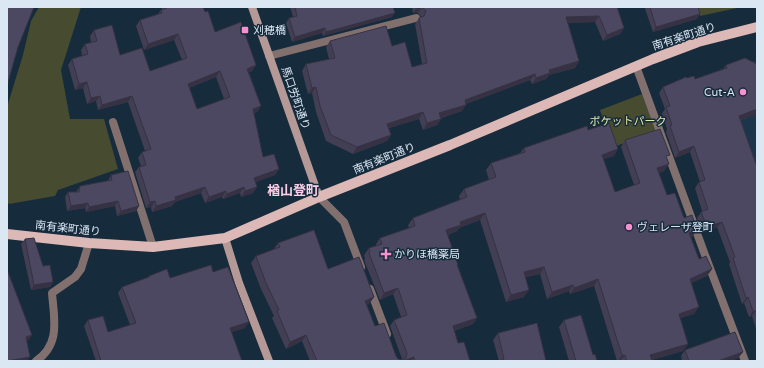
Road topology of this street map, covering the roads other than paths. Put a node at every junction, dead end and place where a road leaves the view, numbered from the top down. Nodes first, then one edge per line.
1 (252, 7) edge
2 (416, 18) dead end
3 (757, 28) edge
4 (269, 56) junction
5 (636, 66) junction
6 (113, 122) dead end
7 (319, 197) junction
8 (7, 234) edge
9 (225, 238) junction
10 (89, 243) junction
11 (153, 247) junction
12 (391, 344) edge
13 (36, 361) edge
14 (269, 361) edge
15 (745, 361) edge

1 - 4 street, 馬口労町通り
2 - 4 street
3 - 5 main road, 南有楽町通り
4 - 7 street, 馬口労町通り
5 - 7 main road, 南有楽町通り
5 - 15 street
6 - 11 street
7 - 9 main road, 南有楽町通り
7 - 12 street
8 - 10 main road, 南有楽町通り
9 - 11 main road, 南有楽町通り
9 - 14 street
10 - 11 main road, 南有楽町通り
10 - 13 street

